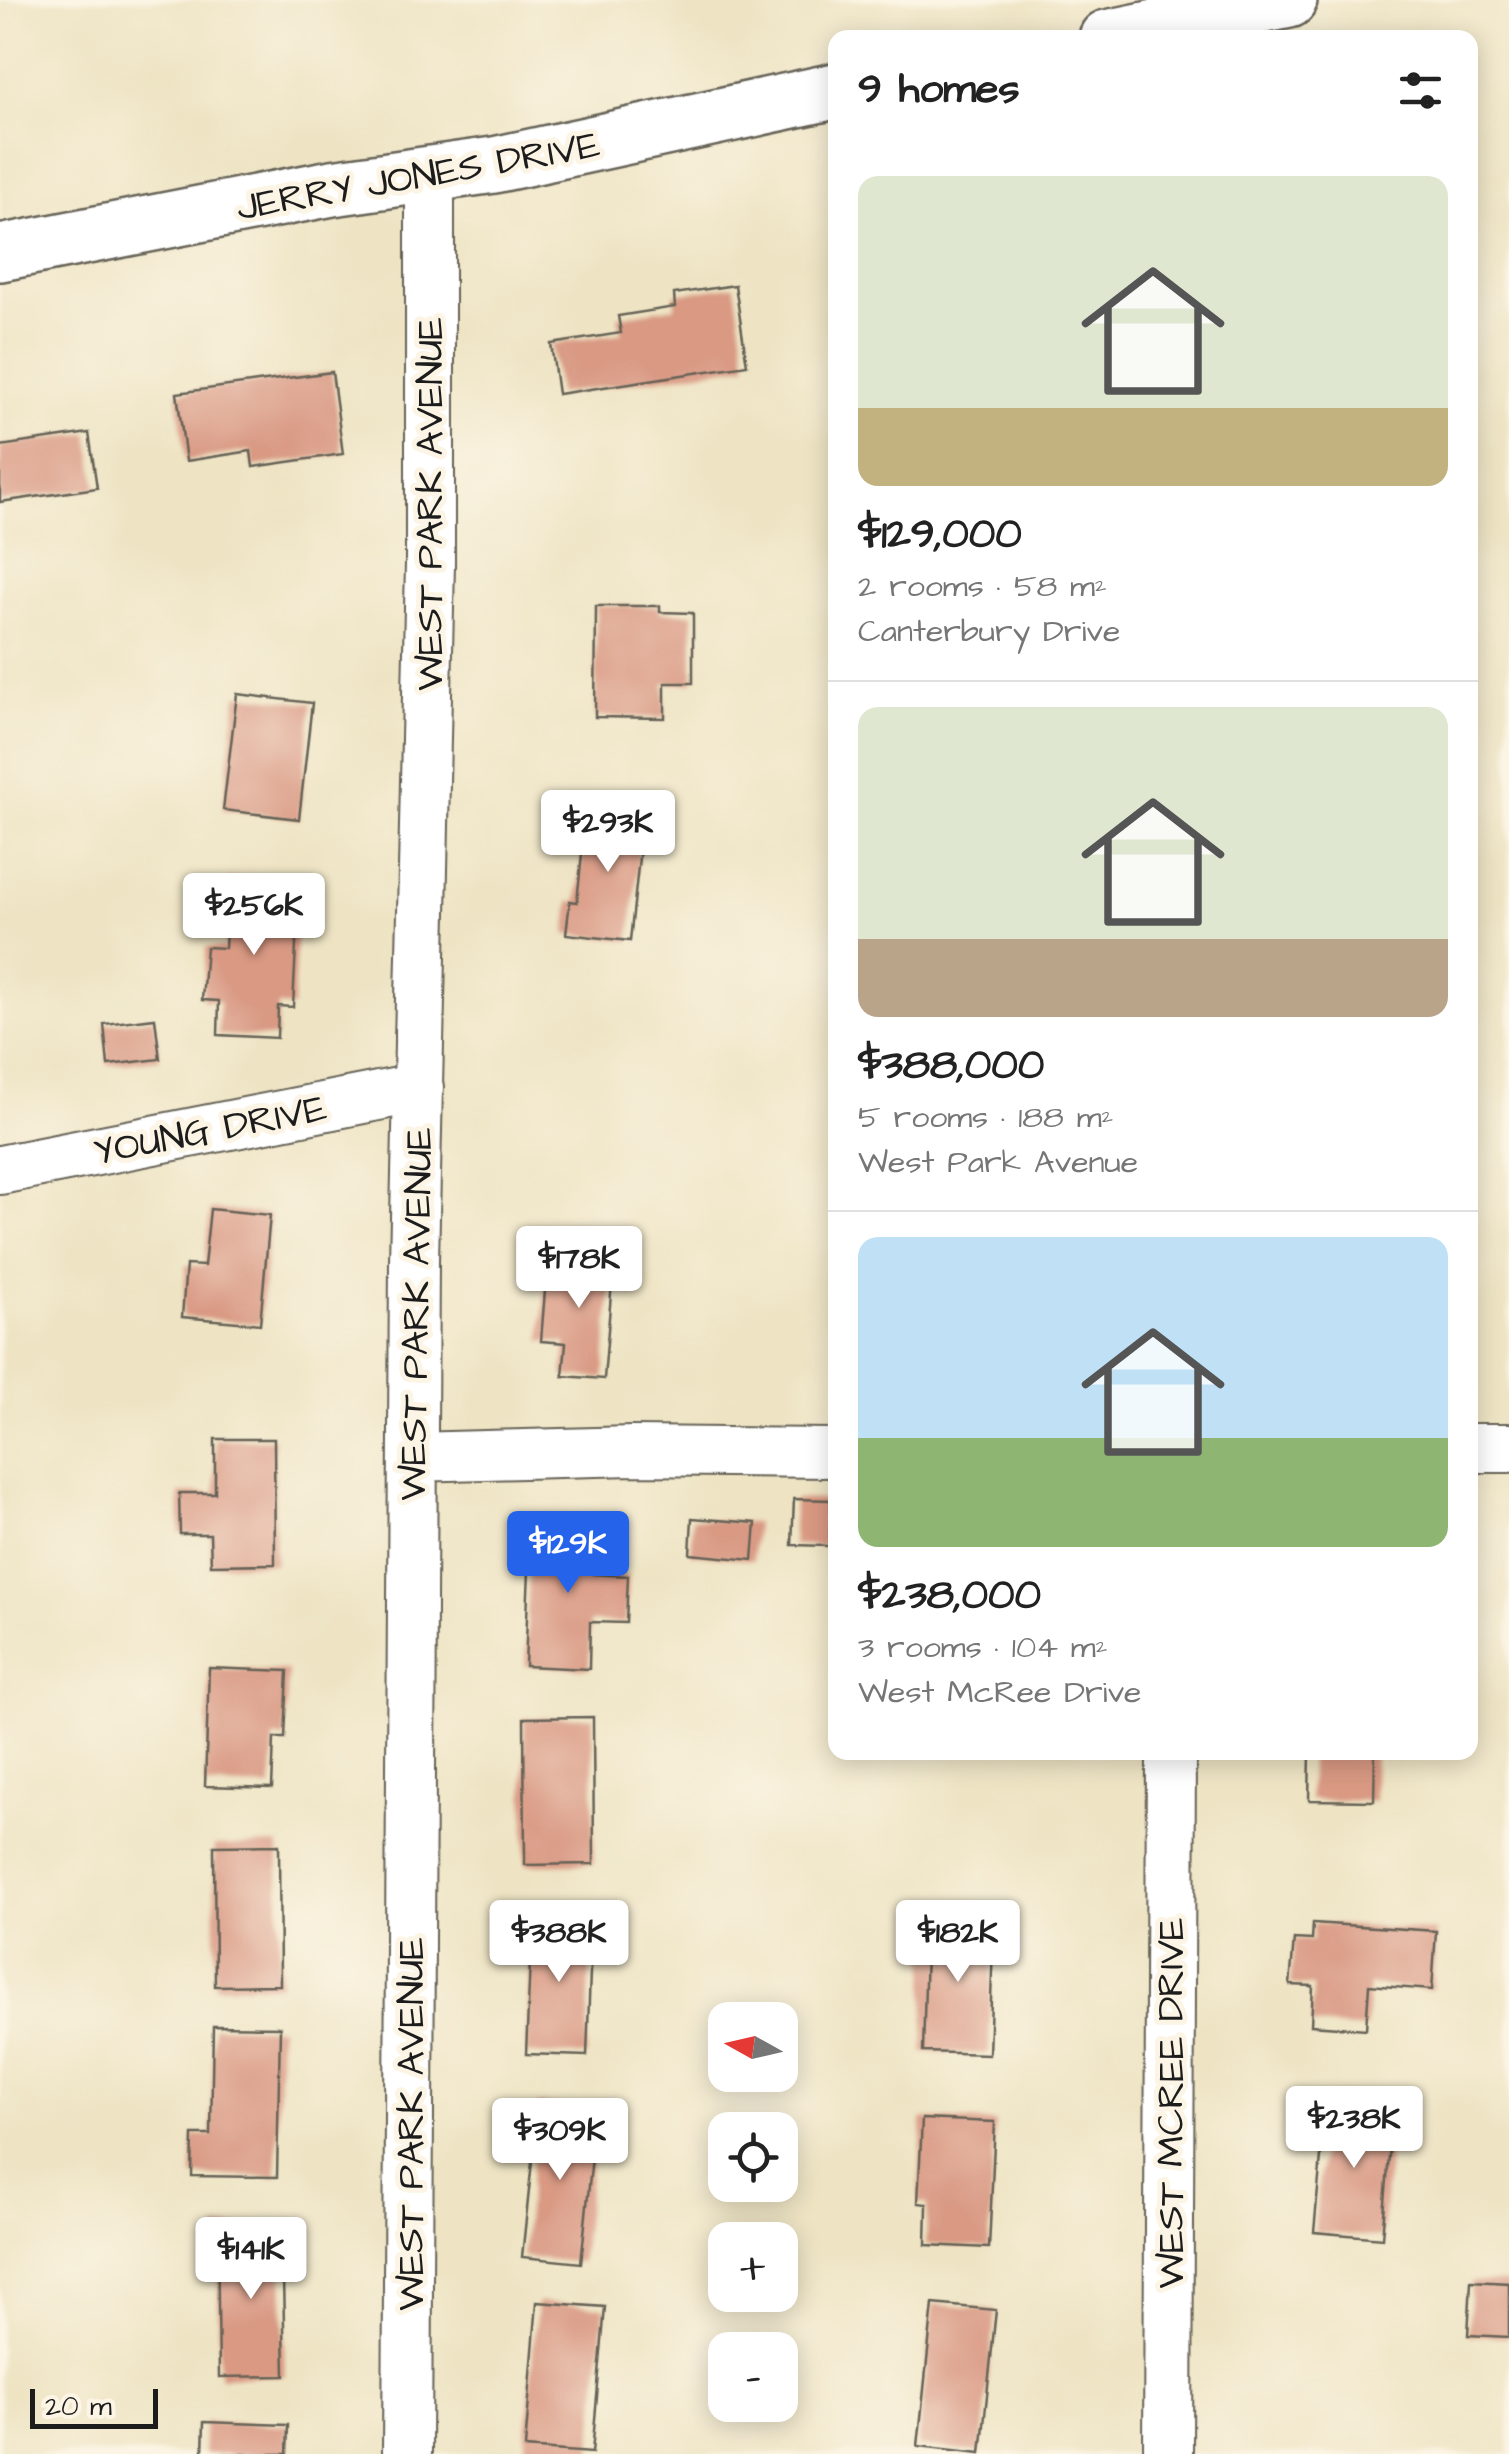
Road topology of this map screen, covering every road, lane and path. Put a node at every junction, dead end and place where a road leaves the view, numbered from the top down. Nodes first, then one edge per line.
1 (1289, 0) edge
2 (1180, 30) edge
3 (828, 93) edge
4 (430, 174) junction
5 (0, 253) edge
6 (419, 1088) junction
7 (0, 1170) edge
8 (1478, 1448) edge
9 (1509, 1448) edge
10 (828, 1453) edge
11 (412, 1456) junction
12 (1172, 1760) edge
13 (407, 2454) edge
14 (1168, 2454) edge

1 - 2 main road
3 - 4 main road, JERRY JONES DRIVE
4 - 5 main road, JERRY JONES DRIVE
4 - 6 street, WEST PARK AVENUE
6 - 7 street, YOUNG DRIVE
6 - 11 street, WEST PARK AVENUE
8 - 9 street
10 - 11 street
11 - 13 street, WEST PARK AVENUE
12 - 14 street, WEST MCREE DRIVE

